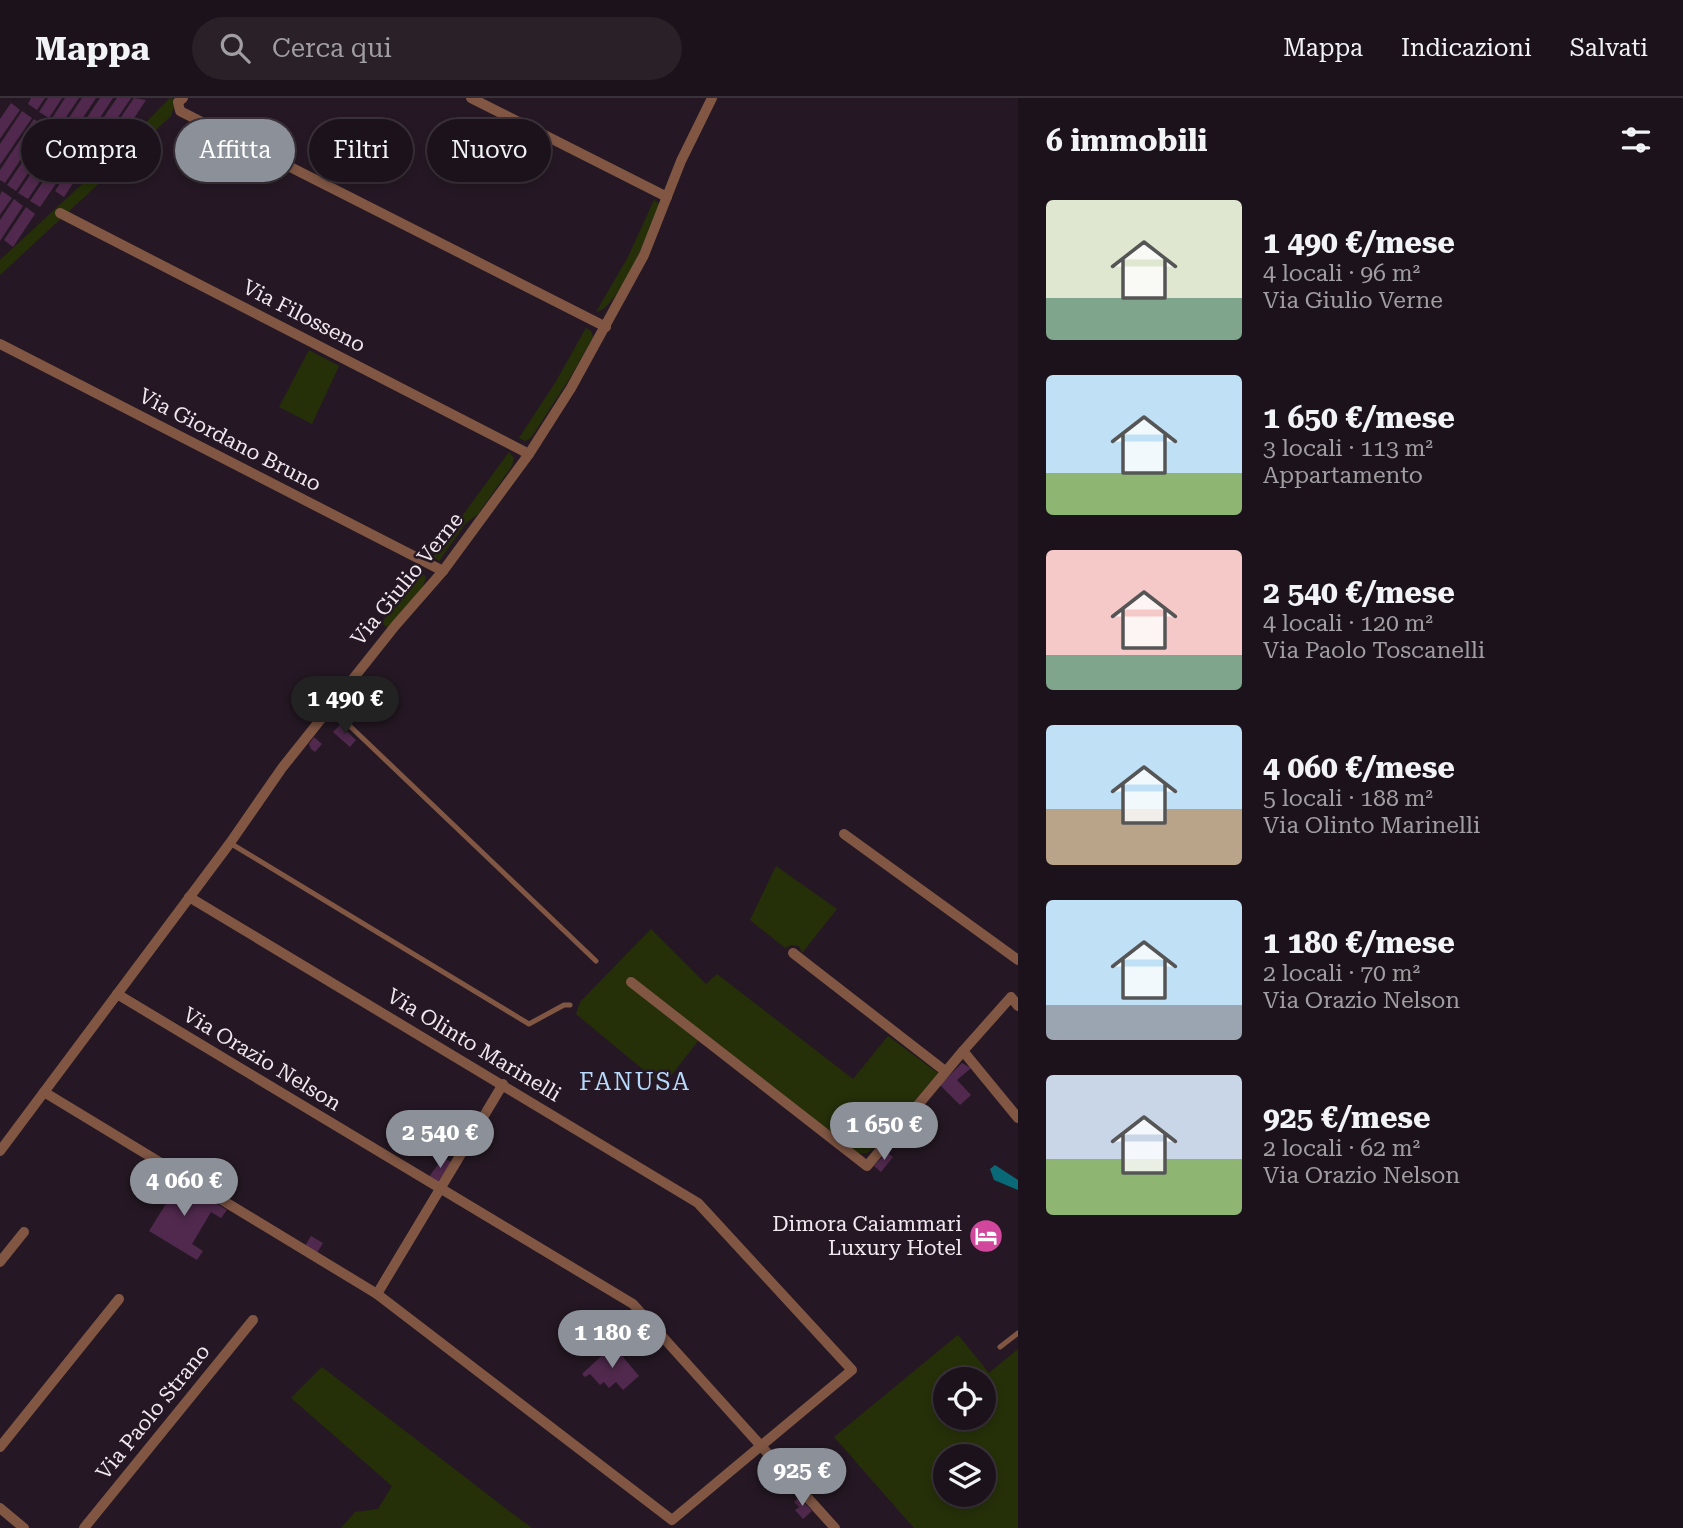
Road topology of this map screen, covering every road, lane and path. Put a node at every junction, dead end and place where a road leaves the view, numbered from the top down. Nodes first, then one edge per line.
1 (471, 98) edge
2 (712, 98) edge
3 (181, 100) edge
4 (667, 197) junction
5 (60, 213) dead end
6 (606, 327) junction
7 (0, 344) edge
8 (529, 454) junction
9 (443, 571) junction
10 (329, 706) junction
11 (844, 834) dead end
12 (230, 843) junction
13 (190, 897) junction
14 (793, 954) dead end
15 (1018, 960) edge
16 (596, 961) dead end
17 (631, 982) dead end
18 (117, 994) junction
19 (1016, 998) edge
20 (570, 1005) dead end
21 (963, 1051) junction
22 (944, 1071) junction
23 (503, 1084) junction
24 (44, 1092) junction
25 (1018, 1118) edge
26 (0, 1151) edge
27 (440, 1189) junction
28 (24, 1231) dead end
29 (0, 1262) edge
30 (376, 1294) junction
31 (119, 1299) dead end
32 (253, 1320) dead end
33 (1018, 1333) edge
34 (1000, 1347) dead end
35 (761, 1446) junction
36 (0, 1447) edge
37 (0, 1508) edge
38 (24, 1528) edge
39 (84, 1528) edge
40 (835, 1528) edge

1 - 4 street
2 - 4 street, Via Giulio Verne
3 - 6 street
4 - 6 street, Via Giulio Verne
5 - 8 street, Via Filosseno
6 - 8 street, Via Giulio Verne
7 - 9 street, Via Giordano Bruno
8 - 9 street, Via Giulio Verne
9 - 10 street, Via Giulio Verne
10 - 12 street, Via Giulio Verne
10 - 16 lane
11 - 15 street
12 - 13 street, Via Giulio Verne
12 - 20 lane
13 - 18 street, Via Giulio Verne
13 - 23 street, Via Olinto Marinelli
14 - 22 street
17 - 22 street
18 - 24 street, Via Giulio Verne
18 - 27 street, Via Orazio Nelson
19 - 21 street
21 - 22 street
21 - 25 street
23 - 27 street
23 - 35 street, Via Olinto Marinelli
24 - 26 street, Via Giulio Verne
24 - 30 street, Via Olinto Marinelli
27 - 30 street
27 - 35 street, Via Orazio Nelson
28 - 29 street
30 - 35 street, Via Olinto Marinelli
31 - 36 street
32 - 39 street, Via Paolo Strano
33 - 34 lane
35 - 40 street, Via Orazio Nelson
37 - 38 street

